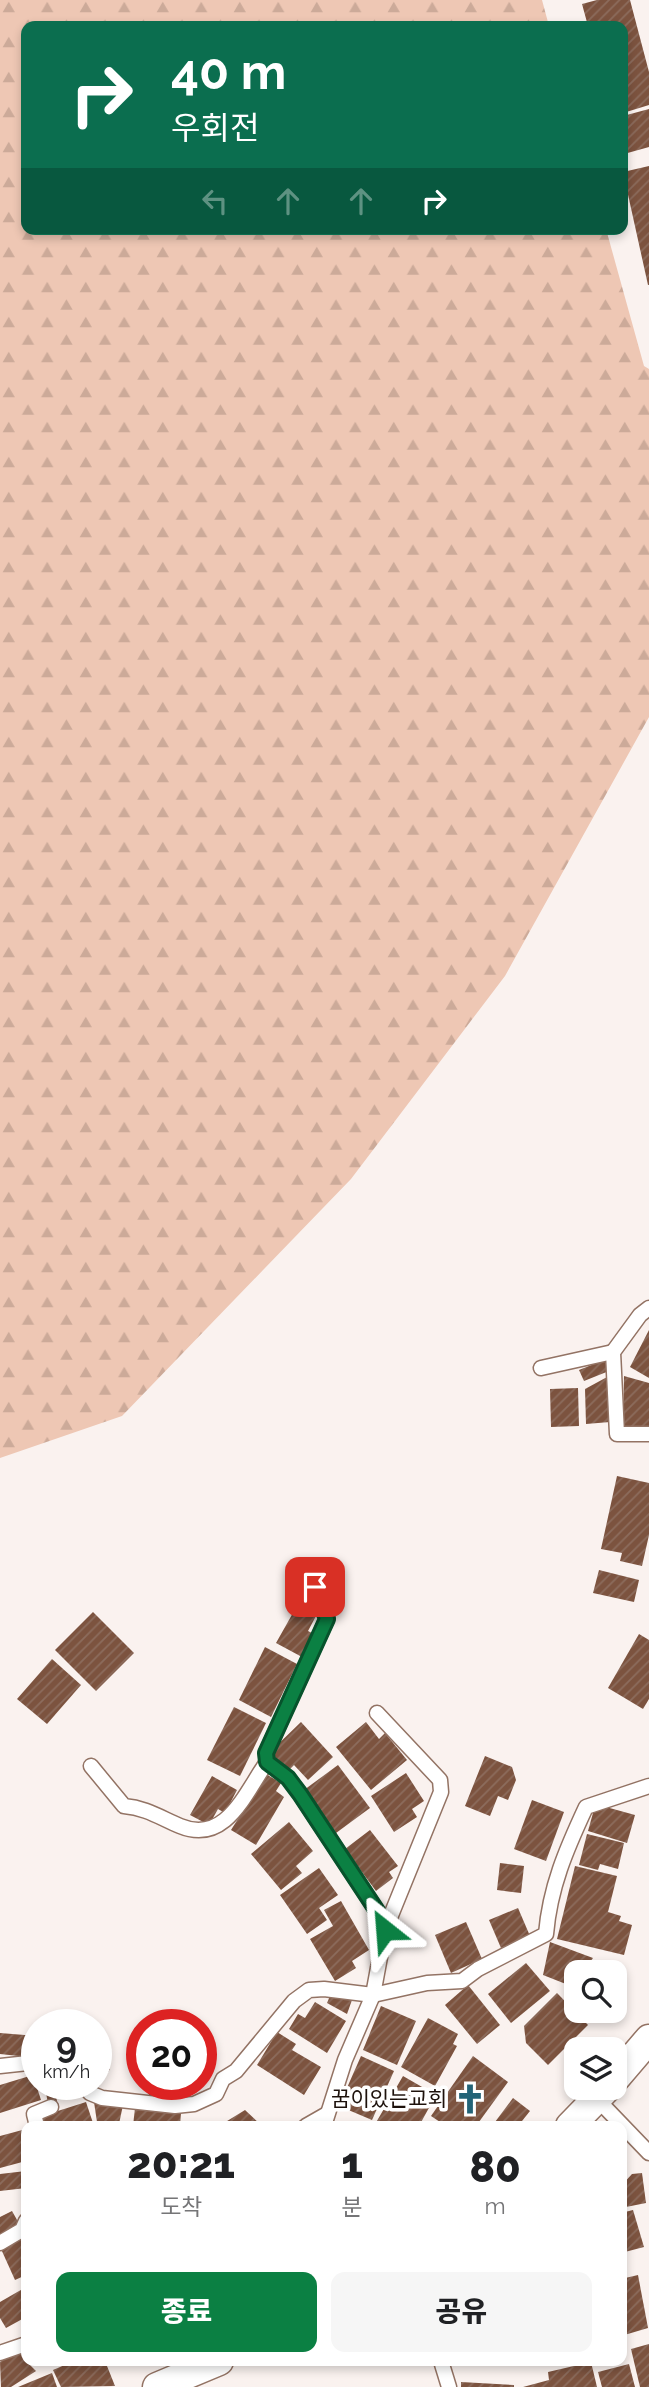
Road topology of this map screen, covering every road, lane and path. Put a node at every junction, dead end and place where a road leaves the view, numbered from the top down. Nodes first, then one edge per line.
1 (649, 1308) edge
2 (613, 1352) junction
3 (541, 1368) dead end
4 (649, 1434) edge
5 (308, 1573) dead end
6 (377, 1713) dead end
7 (267, 1762) junction
8 (91, 1766) dead end
9 (649, 1786) edge
10 (385, 1930) junction
11 (373, 1995) junction
12 (649, 2039) edge
13 (21, 2064) edge
14 (627, 2065) edge
15 (0, 2066) edge
16 (112, 2099) edge
17 (595, 2100) edge
18 (613, 2100) edge
19 (51, 2106) dead end
20 (325, 2120) edge
21 (36, 2121) edge
22 (575, 2121) edge
23 (649, 2153) edge
24 (21, 2231) edge
25 (0, 2243) edge
26 (21, 2346) edge
27 (0, 2353) edge
28 (207, 2366) edge
29 (443, 2366) edge
30 (157, 2387) edge
31 (449, 2387) edge

1 - 2 lane
2 - 3 lane
2 - 4 lane
5 - 7 lane
6 - 10 lane
7 - 8 lane
7 - 10 lane
9 - 11 lane
10 - 11 lane
11 - 16 lane
11 - 20 lane
12 - 14 street
13 - 15 lane
17 - 22 street
18 - 23 lane
19 - 21 lane
24 - 25 lane
26 - 27 lane
28 - 30 street
29 - 31 lane

